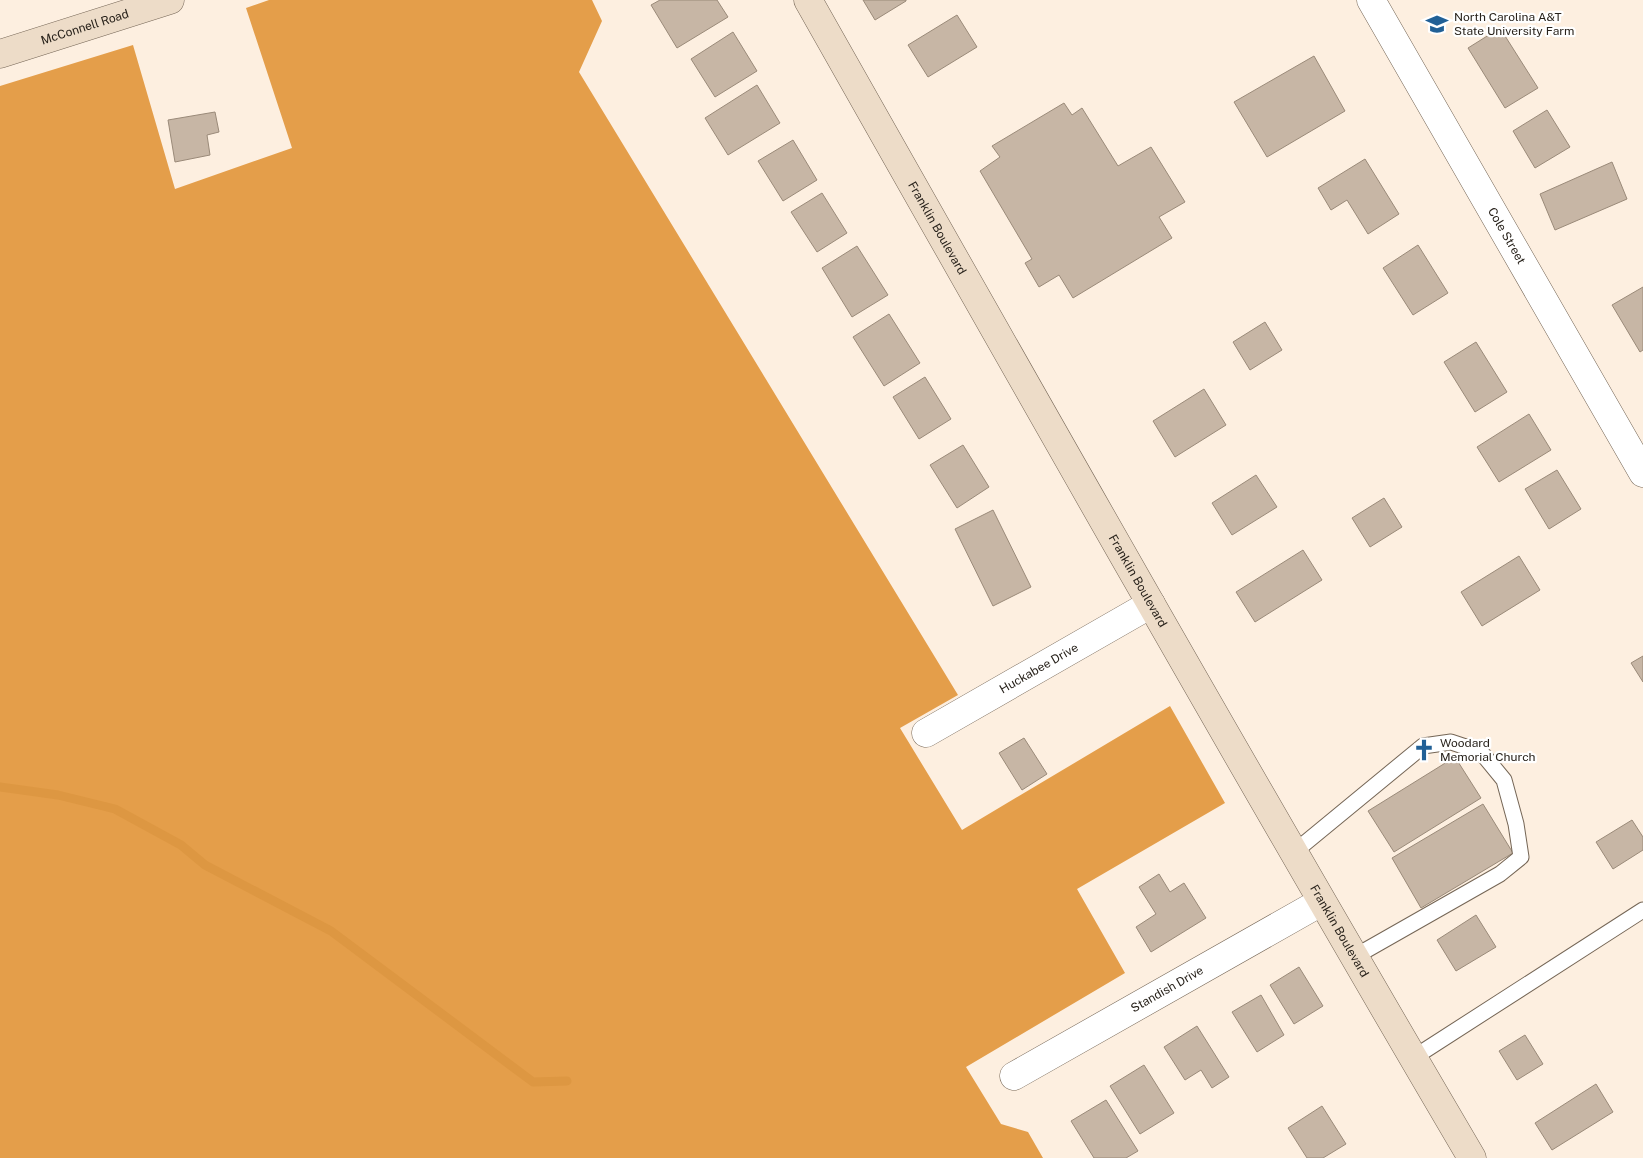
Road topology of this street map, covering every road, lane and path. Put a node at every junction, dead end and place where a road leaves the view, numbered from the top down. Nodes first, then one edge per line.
1 (170, 0) edge
2 (808, 0) edge
3 (1371, 0) edge
4 (0, 54) edge
5 (1643, 473) edge
6 (1151, 604) junction
7 (926, 733) dead end
8 (1293, 853) junction
9 (1321, 902) junction
10 (1643, 910) edge
11 (1354, 957) junction
12 (1413, 1058) junction
13 (1014, 1076) dead end
14 (1472, 1158) edge

1 - 4 street, McConnell Road
2 - 6 street, Franklin Boulevard
3 - 5 street, Cole Street
6 - 7 street, Huckabee Drive
6 - 8 street, Franklin Boulevard
8 - 9 street, Franklin Boulevard
8 - 11 lane
9 - 11 street, Franklin Boulevard
9 - 13 street, Standish Drive
10 - 12 lane
11 - 12 street, Franklin Boulevard
12 - 14 street, Franklin Boulevard

